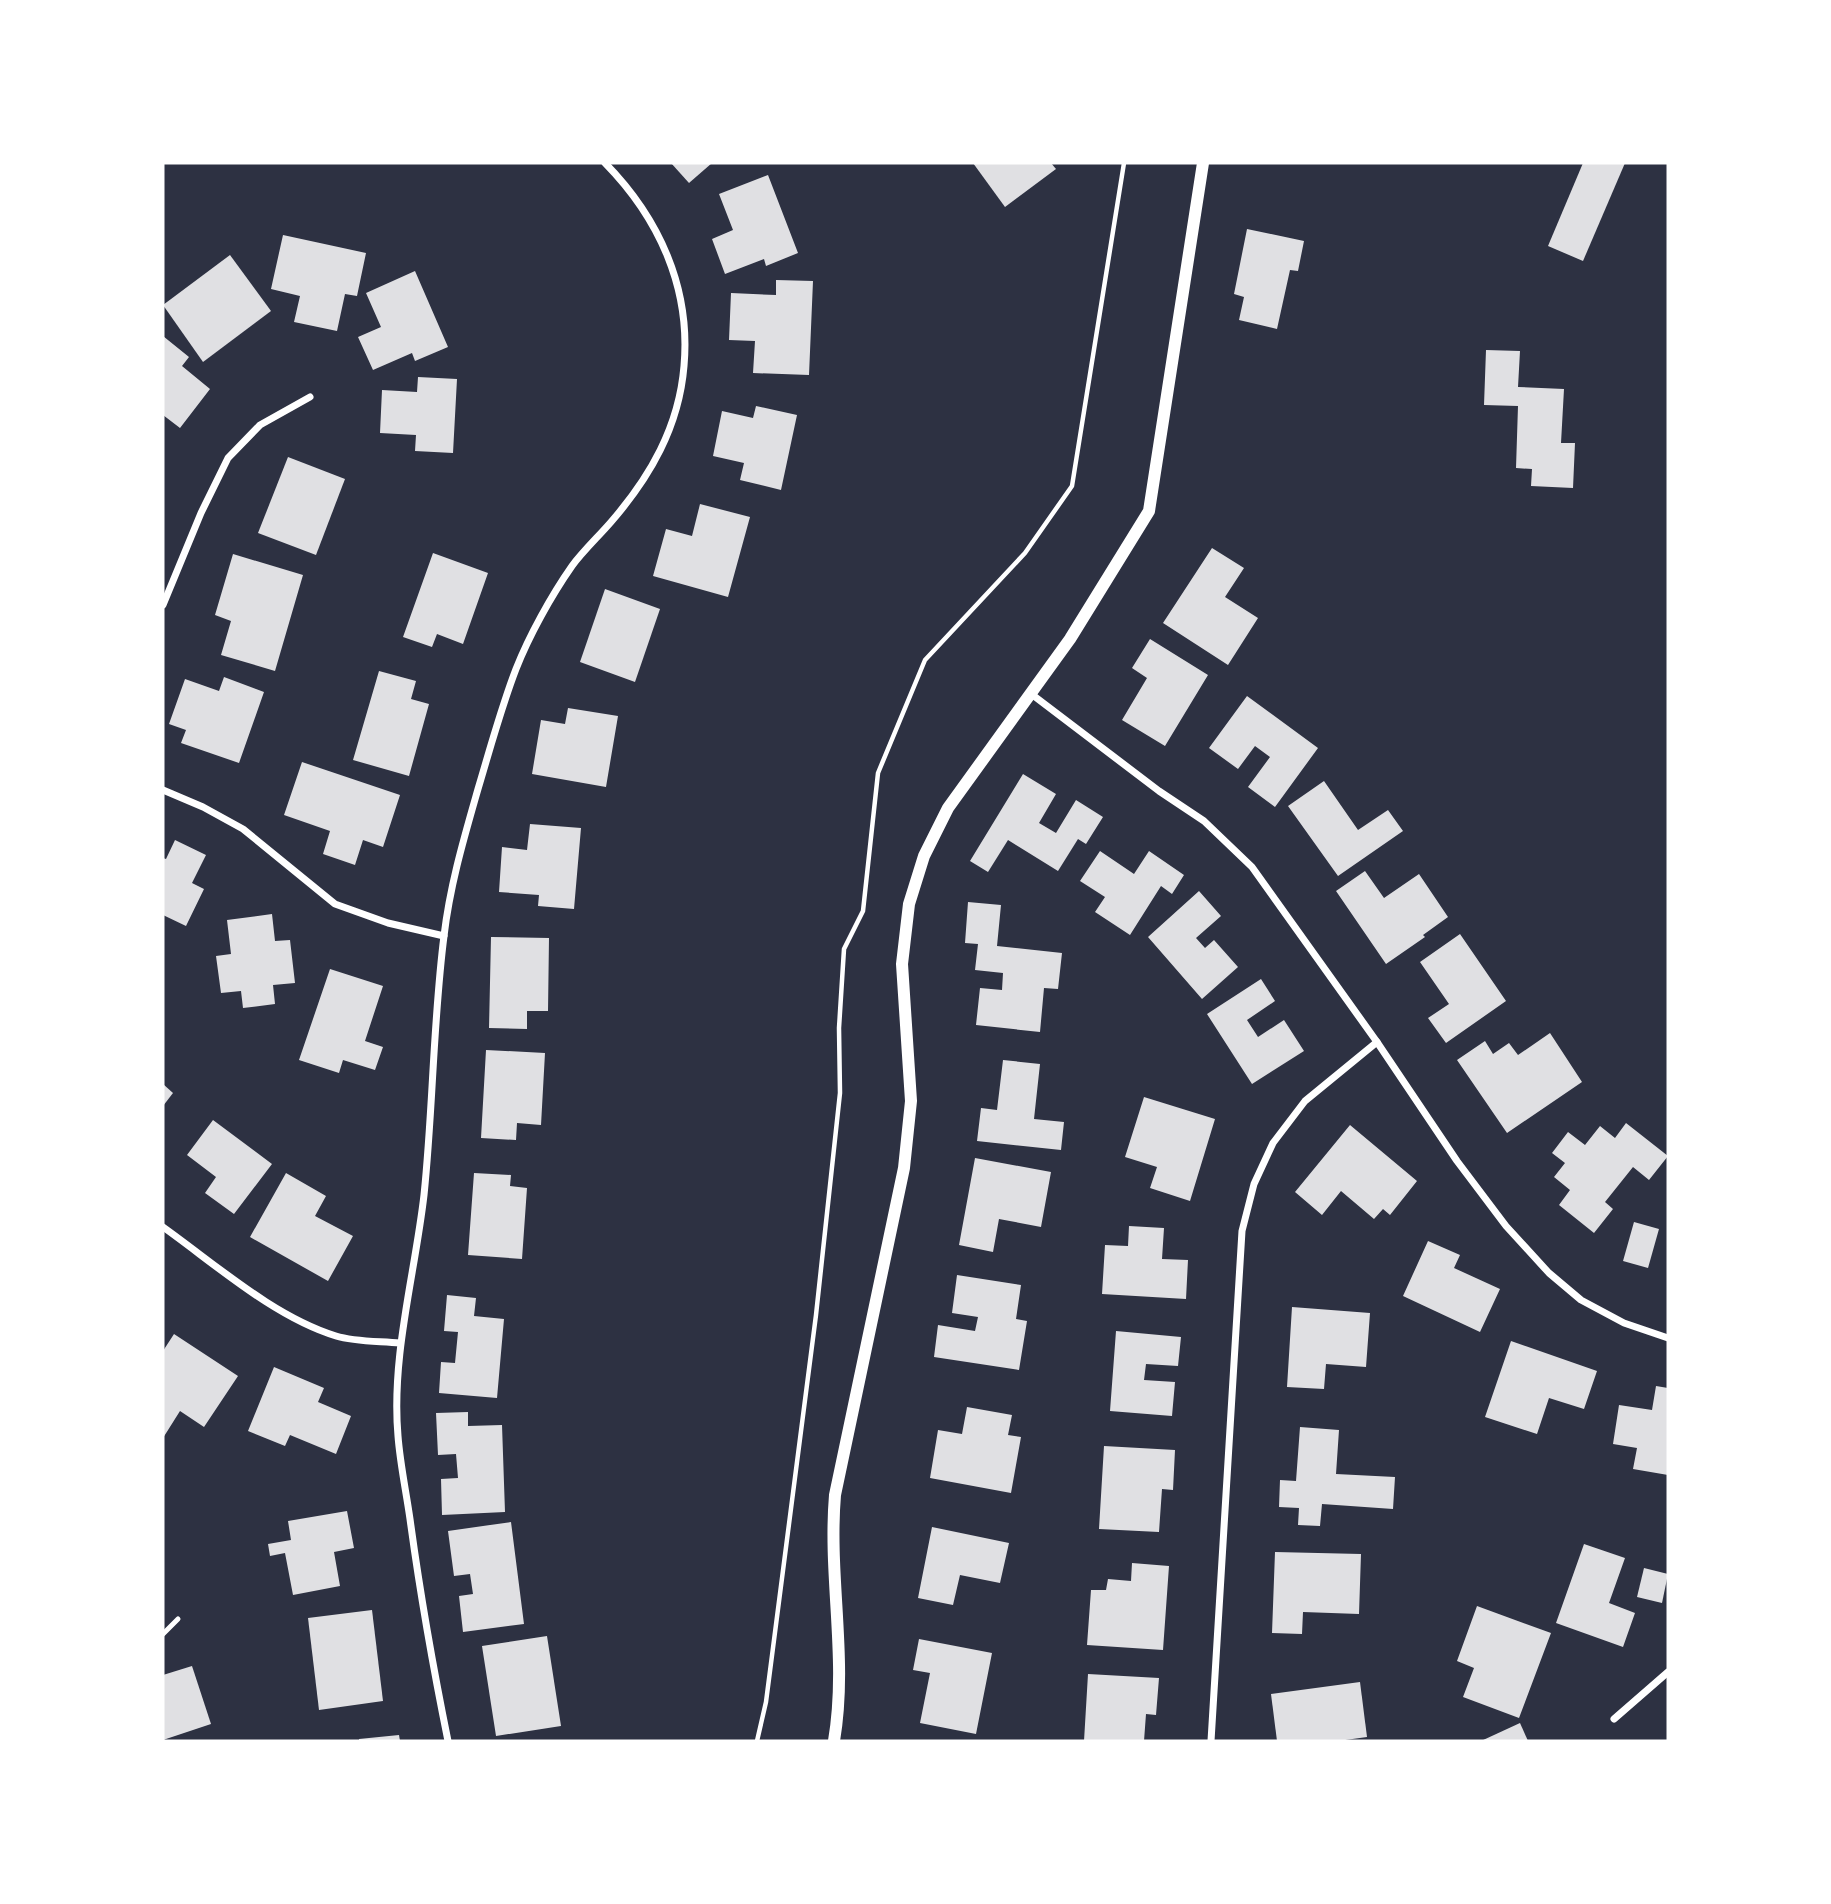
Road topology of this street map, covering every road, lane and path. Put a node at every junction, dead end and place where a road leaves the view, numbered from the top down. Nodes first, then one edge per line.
1 (605, 163) edge
2 (1203, 163) edge
3 (310, 397) dead end
4 (163, 605) edge
5 (1030, 693) junction
6 (163, 790) edge
7 (444, 936) junction
8 (1377, 1042) junction
9 (163, 1227) edge
10 (1668, 1338) edge
11 (400, 1343) junction
12 (178, 1619) dead end
13 (163, 1634) edge
14 (1668, 1672) edge
15 (1614, 1719) dead end
16 (449, 1741) edge
17 (834, 1741) edge
18 (1211, 1741) edge

1 - 7 street
2 - 5 street
3 - 4 street
5 - 8 street
5 - 17 street
6 - 7 street
7 - 11 street
8 - 10 street
8 - 18 street
9 - 11 street
11 - 16 street
12 - 13 lane
14 - 15 street

